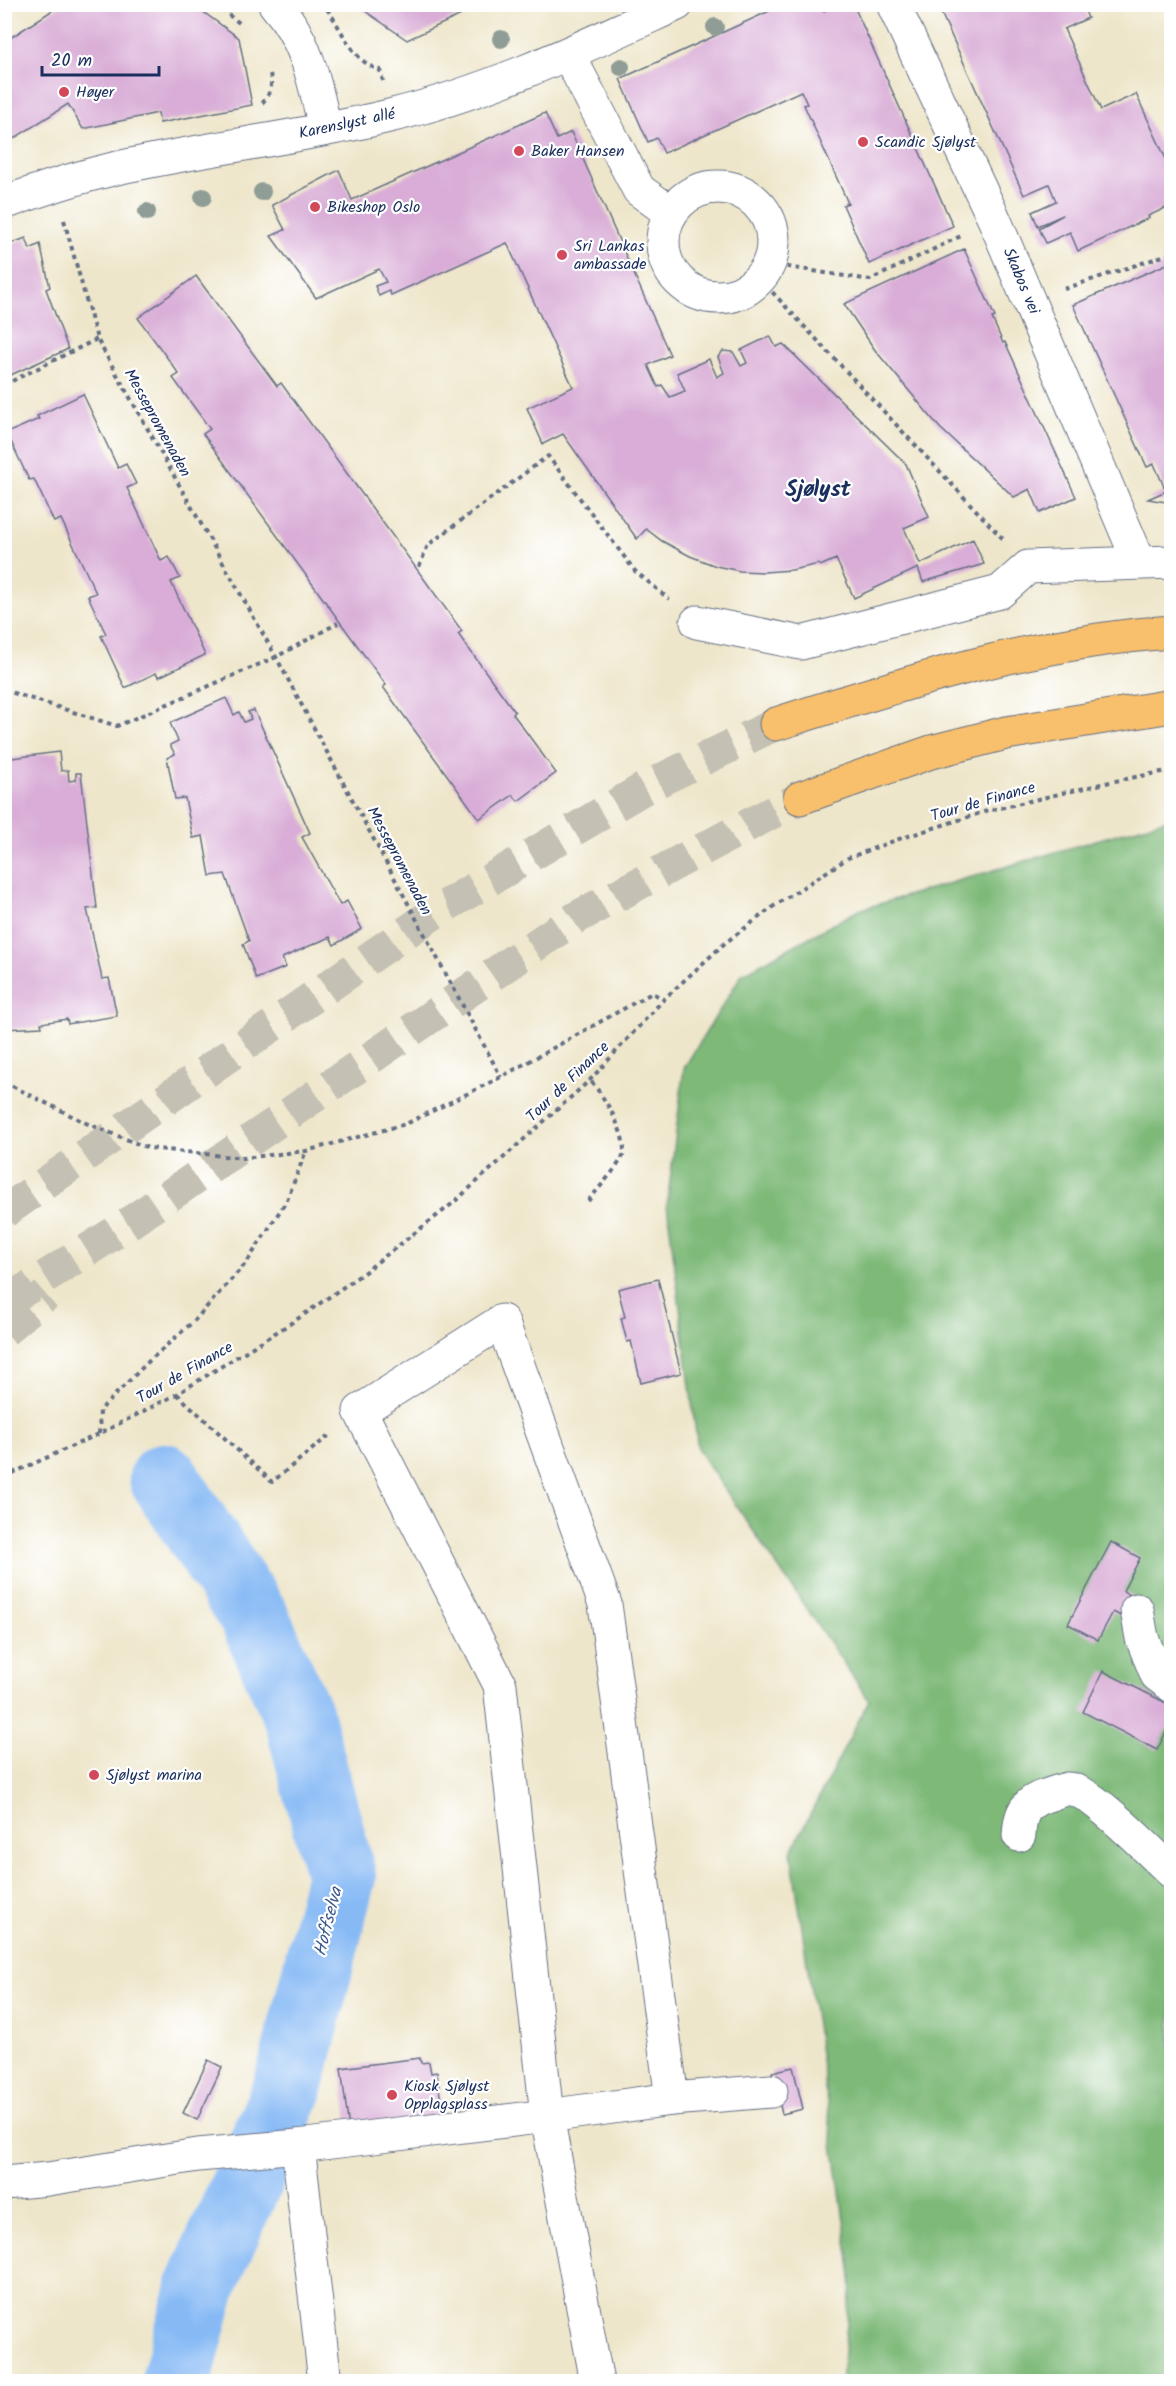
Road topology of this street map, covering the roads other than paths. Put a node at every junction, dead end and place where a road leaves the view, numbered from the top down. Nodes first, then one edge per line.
1 (275, 4) edge
2 (677, 4) edge
3 (892, 4) edge
4 (568, 54) junction
5 (325, 129) junction
6 (4, 203) edge
7 (671, 213) junction
8 (1139, 562) junction
9 (1172, 562) edge
10 (697, 622) road end
11 (1172, 632) edge
12 (1172, 706) edge
13 (776, 724) tunnel mouth
14 (800, 798) tunnel mouth
15 (1137, 1610) dead end
16 (1172, 1686) edge
17 (1019, 1835) dead end
18 (1172, 1872) edge
19 (771, 2091) dead end
20 (672, 2099) junction
21 (547, 2116) junction
22 (298, 2146) junction
23 (4, 2183) edge
24 (325, 2382) edge
25 (597, 2382) edge

1 - 5 street
2 - 4 street, Karenslyst allé
3 - 8 street, Skabos vei
4 - 5 street, Karenslyst allé
4 - 7 street
5 - 6 street, Karenslyst allé
7 - 7 street
8 - 9 street
8 - 10 street
11 - 13 highway
12 - 14 highway
15 - 16 street
17 - 18 street
19 - 20 street
20 - 21 street
20 - 21 street
21 - 22 street
21 - 25 street
22 - 23 street
22 - 24 street

